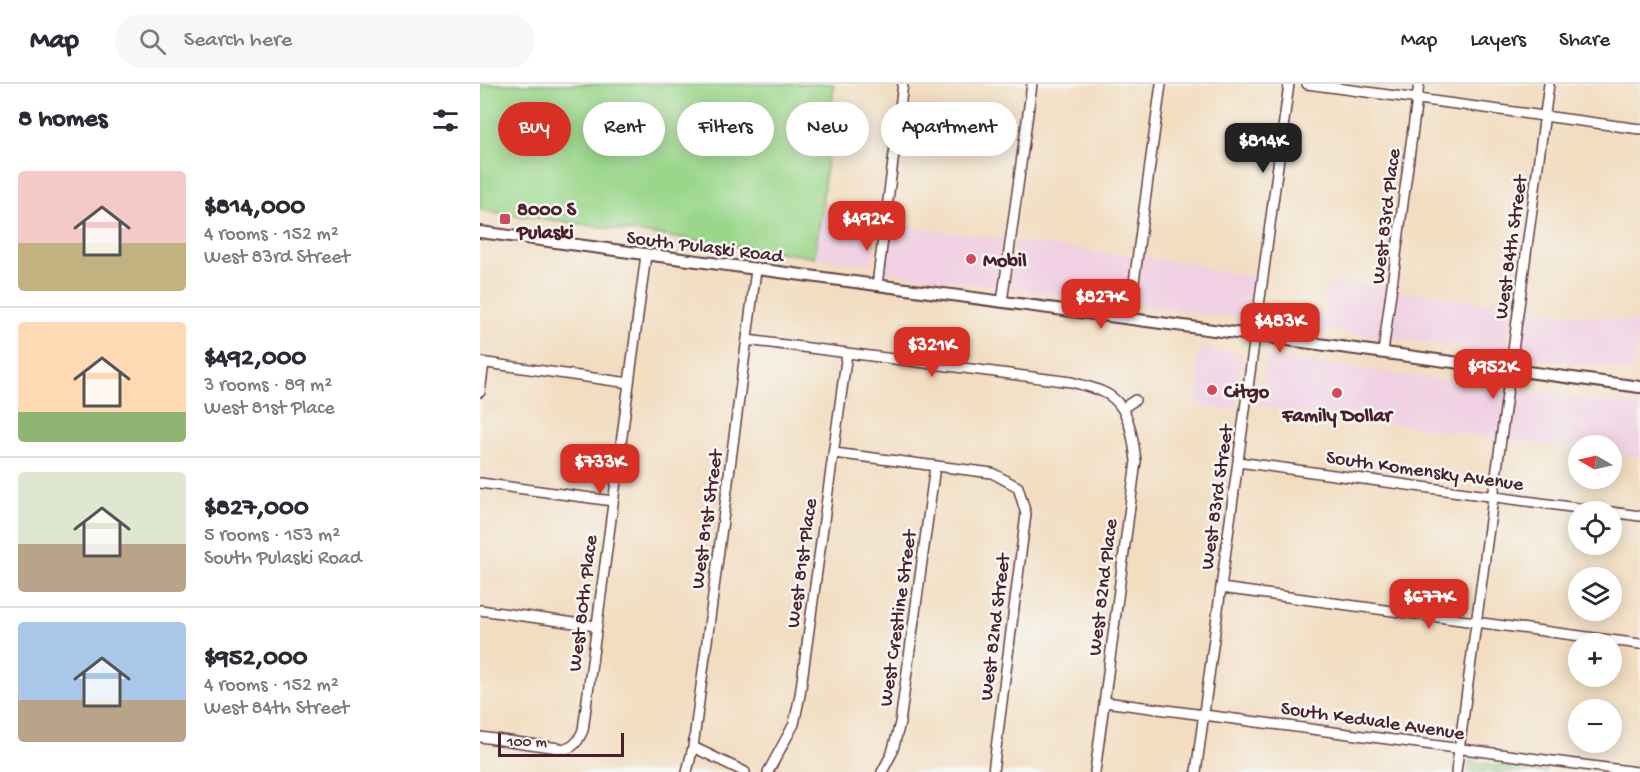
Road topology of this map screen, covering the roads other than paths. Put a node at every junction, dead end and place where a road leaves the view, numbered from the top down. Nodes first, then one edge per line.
1 (903, 84) edge
2 (1032, 84) edge
3 (1161, 84) edge
4 (1289, 84) edge
5 (1307, 84) edge
6 (1419, 84) edge
7 (1549, 84) edge
8 (1417, 100) junction
9 (1545, 117) junction
10 (1640, 129) edge
11 (480, 232) edge
12 (645, 255) junction
13 (756, 270) junction
14 (876, 285) junction
15 (1002, 302) junction
16 (1130, 319) junction
17 (1255, 336) junction
18 (747, 340) junction
19 (1383, 352) junction
20 (847, 353) junction
21 (482, 362) edge
22 (1511, 369) junction
23 (629, 383) junction
24 (1640, 383) edge
25 (480, 393) edge
26 (1135, 400) dead end
27 (1123, 408) junction
28 (834, 453) junction
29 (1238, 462) junction
30 (935, 466) junction
31 (480, 483) edge
32 (1494, 496) junction
33 (613, 501) junction
34 (1568, 506) edge
35 (1622, 514) edge
36 (1640, 516) edge
37 (1221, 588) junction
38 (480, 610) edge
39 (1476, 622) junction
40 (596, 626) junction
41 (1640, 644) edge
42 (1105, 702) junction
43 (1204, 715) junction
44 (480, 737) edge
45 (693, 747) junction
46 (1459, 748) junction
47 (687, 772) edge
48 (745, 772) edge
49 (768, 772) edge
50 (882, 772) edge
51 (993, 772) edge
52 (1095, 772) edge
53 (1196, 772) edge
54 (1456, 772) edge
55 (1637, 772) edge

1 - 14 street
2 - 15 street
3 - 16 street
4 - 17 street, West 83rd Street
5 - 8 street
6 - 8 street, West 83rd Place
7 - 9 street, West 84th Street
8 - 9 street
8 - 19 street, West 83rd Place
9 - 10 street
9 - 22 street, West 84th Street
11 - 12 main road, South Pulaski Road
12 - 13 main road, South Pulaski Road
12 - 23 street, West 80th Place
13 - 14 main road, South Pulaski Road
13 - 18 street, West 81st Street
14 - 15 main road, South Pulaski Road
15 - 16 main road, South Pulaski Road
16 - 17 main road, South Pulaski Road
17 - 19 main road, South Pulaski Road
17 - 29 street, West 83rd Street
18 - 20 street
18 - 45 street, West 81st Street
19 - 22 main road, South Pulaski Road
20 - 27 street
20 - 28 street, West 81st Place
21 - 23 street
21 - 25 street
22 - 24 main road, South Pulaski Road
22 - 32 street, West 84th Street
23 - 33 street, West 80th Place
26 - 27 street
27 - 42 street, West 82nd Place
28 - 30 street
28 - 49 street, West 81st Place
29 - 32 street, South Komensky Avenue
29 - 37 street, West 83rd Street
30 - 50 street, West Crestline Street
30 - 51 street, West 82nd Street
31 - 33 street
32 - 34 street, South Komensky Avenue
32 - 39 street, West 84th Street
33 - 40 street, West 80th Place
35 - 36 street, South Komensky Avenue
37 - 39 street
37 - 43 street, West 83rd Street
38 - 40 street
39 - 41 street
39 - 46 street, West 84th Street
40 - 44 street, West 80th Place
42 - 43 street, South Kedvale Avenue
42 - 52 street, West 82nd Place
43 - 46 street, South Kedvale Avenue
43 - 53 street, West 83rd Street
45 - 47 street, West 81st Street
45 - 48 street
46 - 54 street, West 84th Street
46 - 55 street, South Kedvale Avenue

